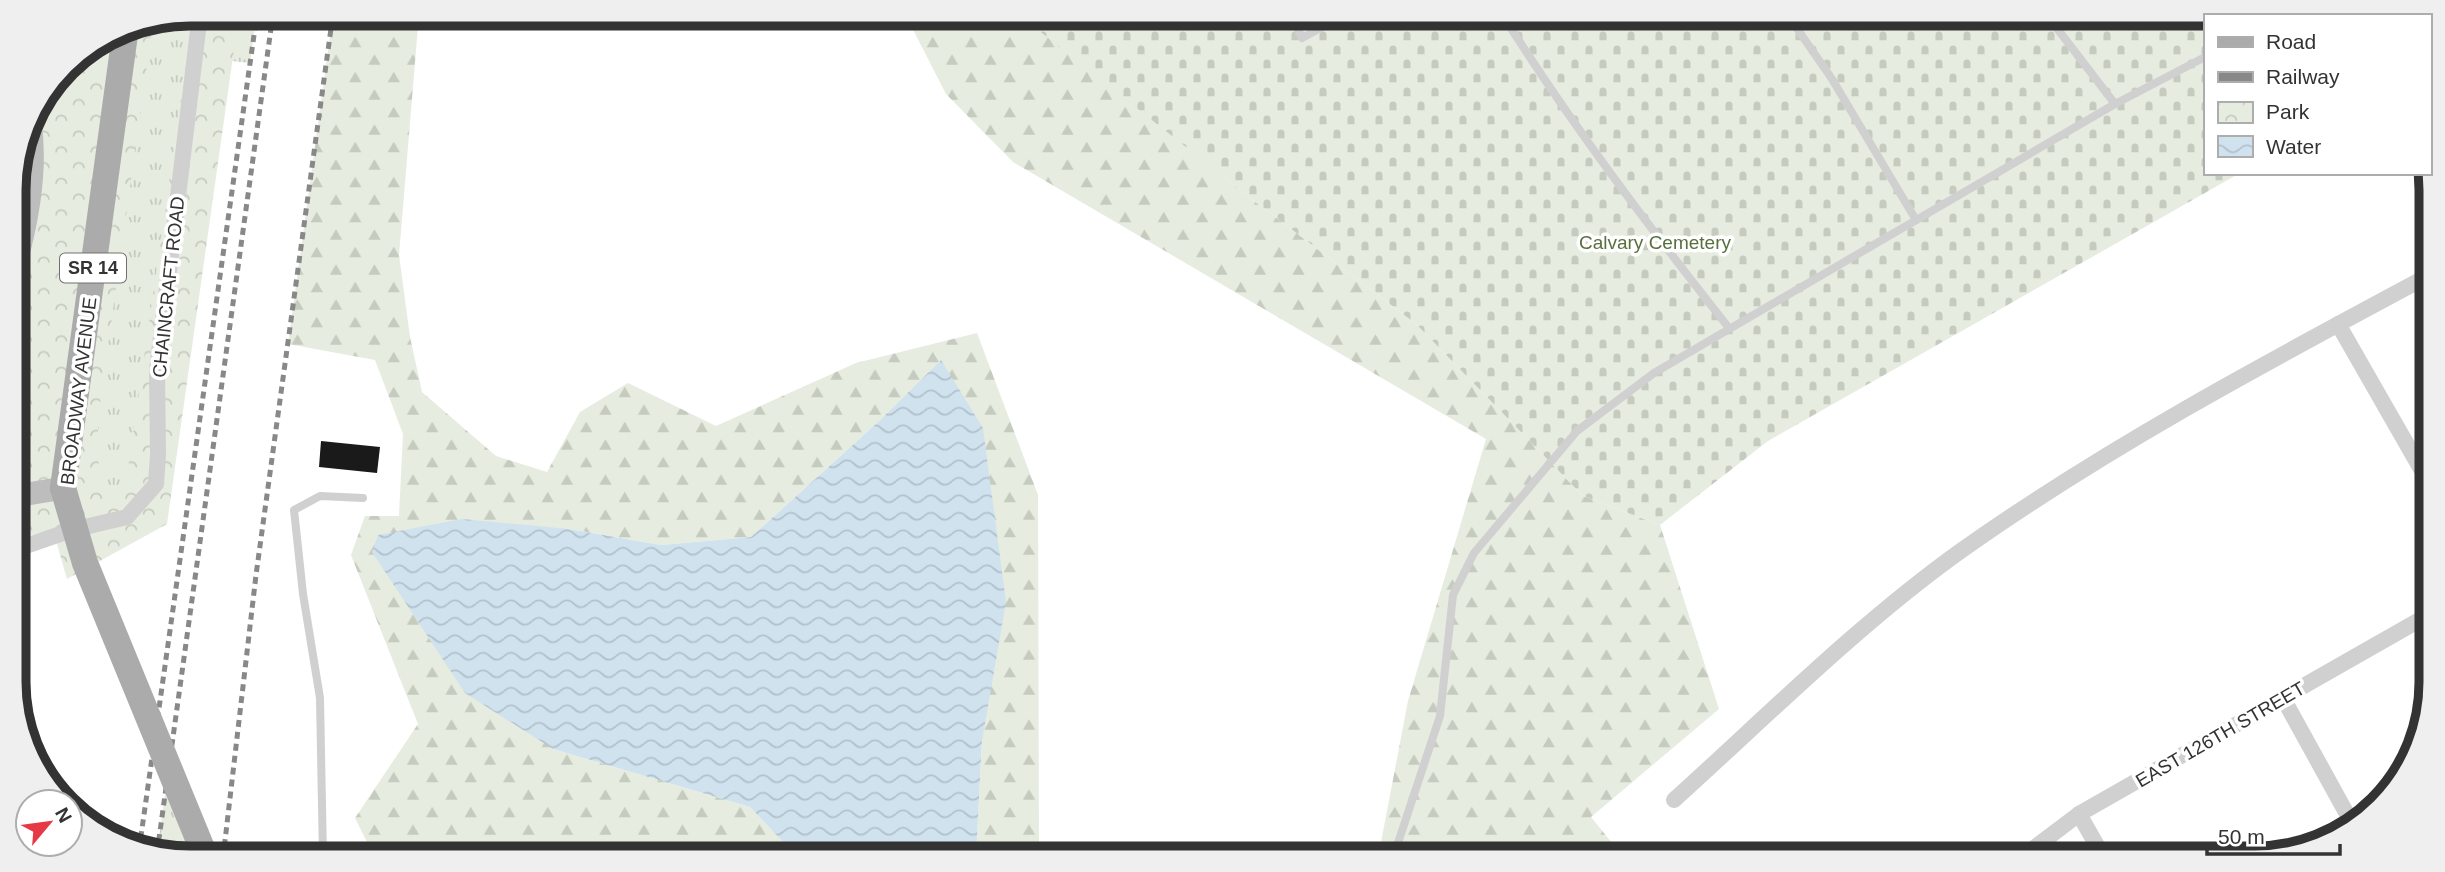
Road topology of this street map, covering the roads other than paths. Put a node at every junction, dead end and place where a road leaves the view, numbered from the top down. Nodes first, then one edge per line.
1 (1297, 26) edge
2 (1323, 26) edge
3 (1510, 26) edge
4 (1795, 26) edge
5 (2055, 26) edge
6 (198, 27) edge
7 (124, 41) edge
8 (2204, 58) edge
9 (2115, 104) junction
10 (33, 146) edge
11 (27, 220) edge
12 (1916, 220) junction
13 (2419, 281) edge
14 (2338, 324) junction
15 (1729, 328) junction
16 (2419, 465) edge
17 (63, 488) junction
18 (26, 494) edge
19 (363, 498) dead end
20 (26, 546) edge
21 (2419, 620) edge
22 (2283, 698) junction
23 (1674, 800) dead end
24 (2079, 814) junction
25 (2349, 816) edge
26 (1397, 845) edge
27 (2038, 845) edge
28 (2097, 845) edge
29 (201, 846) edge
30 (323, 846) edge

1 - 2 lane
3 - 15 lane
4 - 12 lane
5 - 9 lane
6 - 20 street, CHAINCRAFT ROAD
7 - 17 main road, BROADWAY AVENUE / SR 14
8 - 9 lane
9 - 12 lane
10 - 11 street
12 - 15 lane
13 - 14 street
14 - 16 street
14 - 23 street
15 - 26 lane
17 - 18 street
17 - 29 main road, BROADWAY AVENUE / SR 14, bridge
19 - 30 lane
21 - 22 street, EAST 126TH STREET
22 - 24 street, EAST 126TH STREET
22 - 25 street
24 - 27 street, EAST 126TH STREET
24 - 28 street

